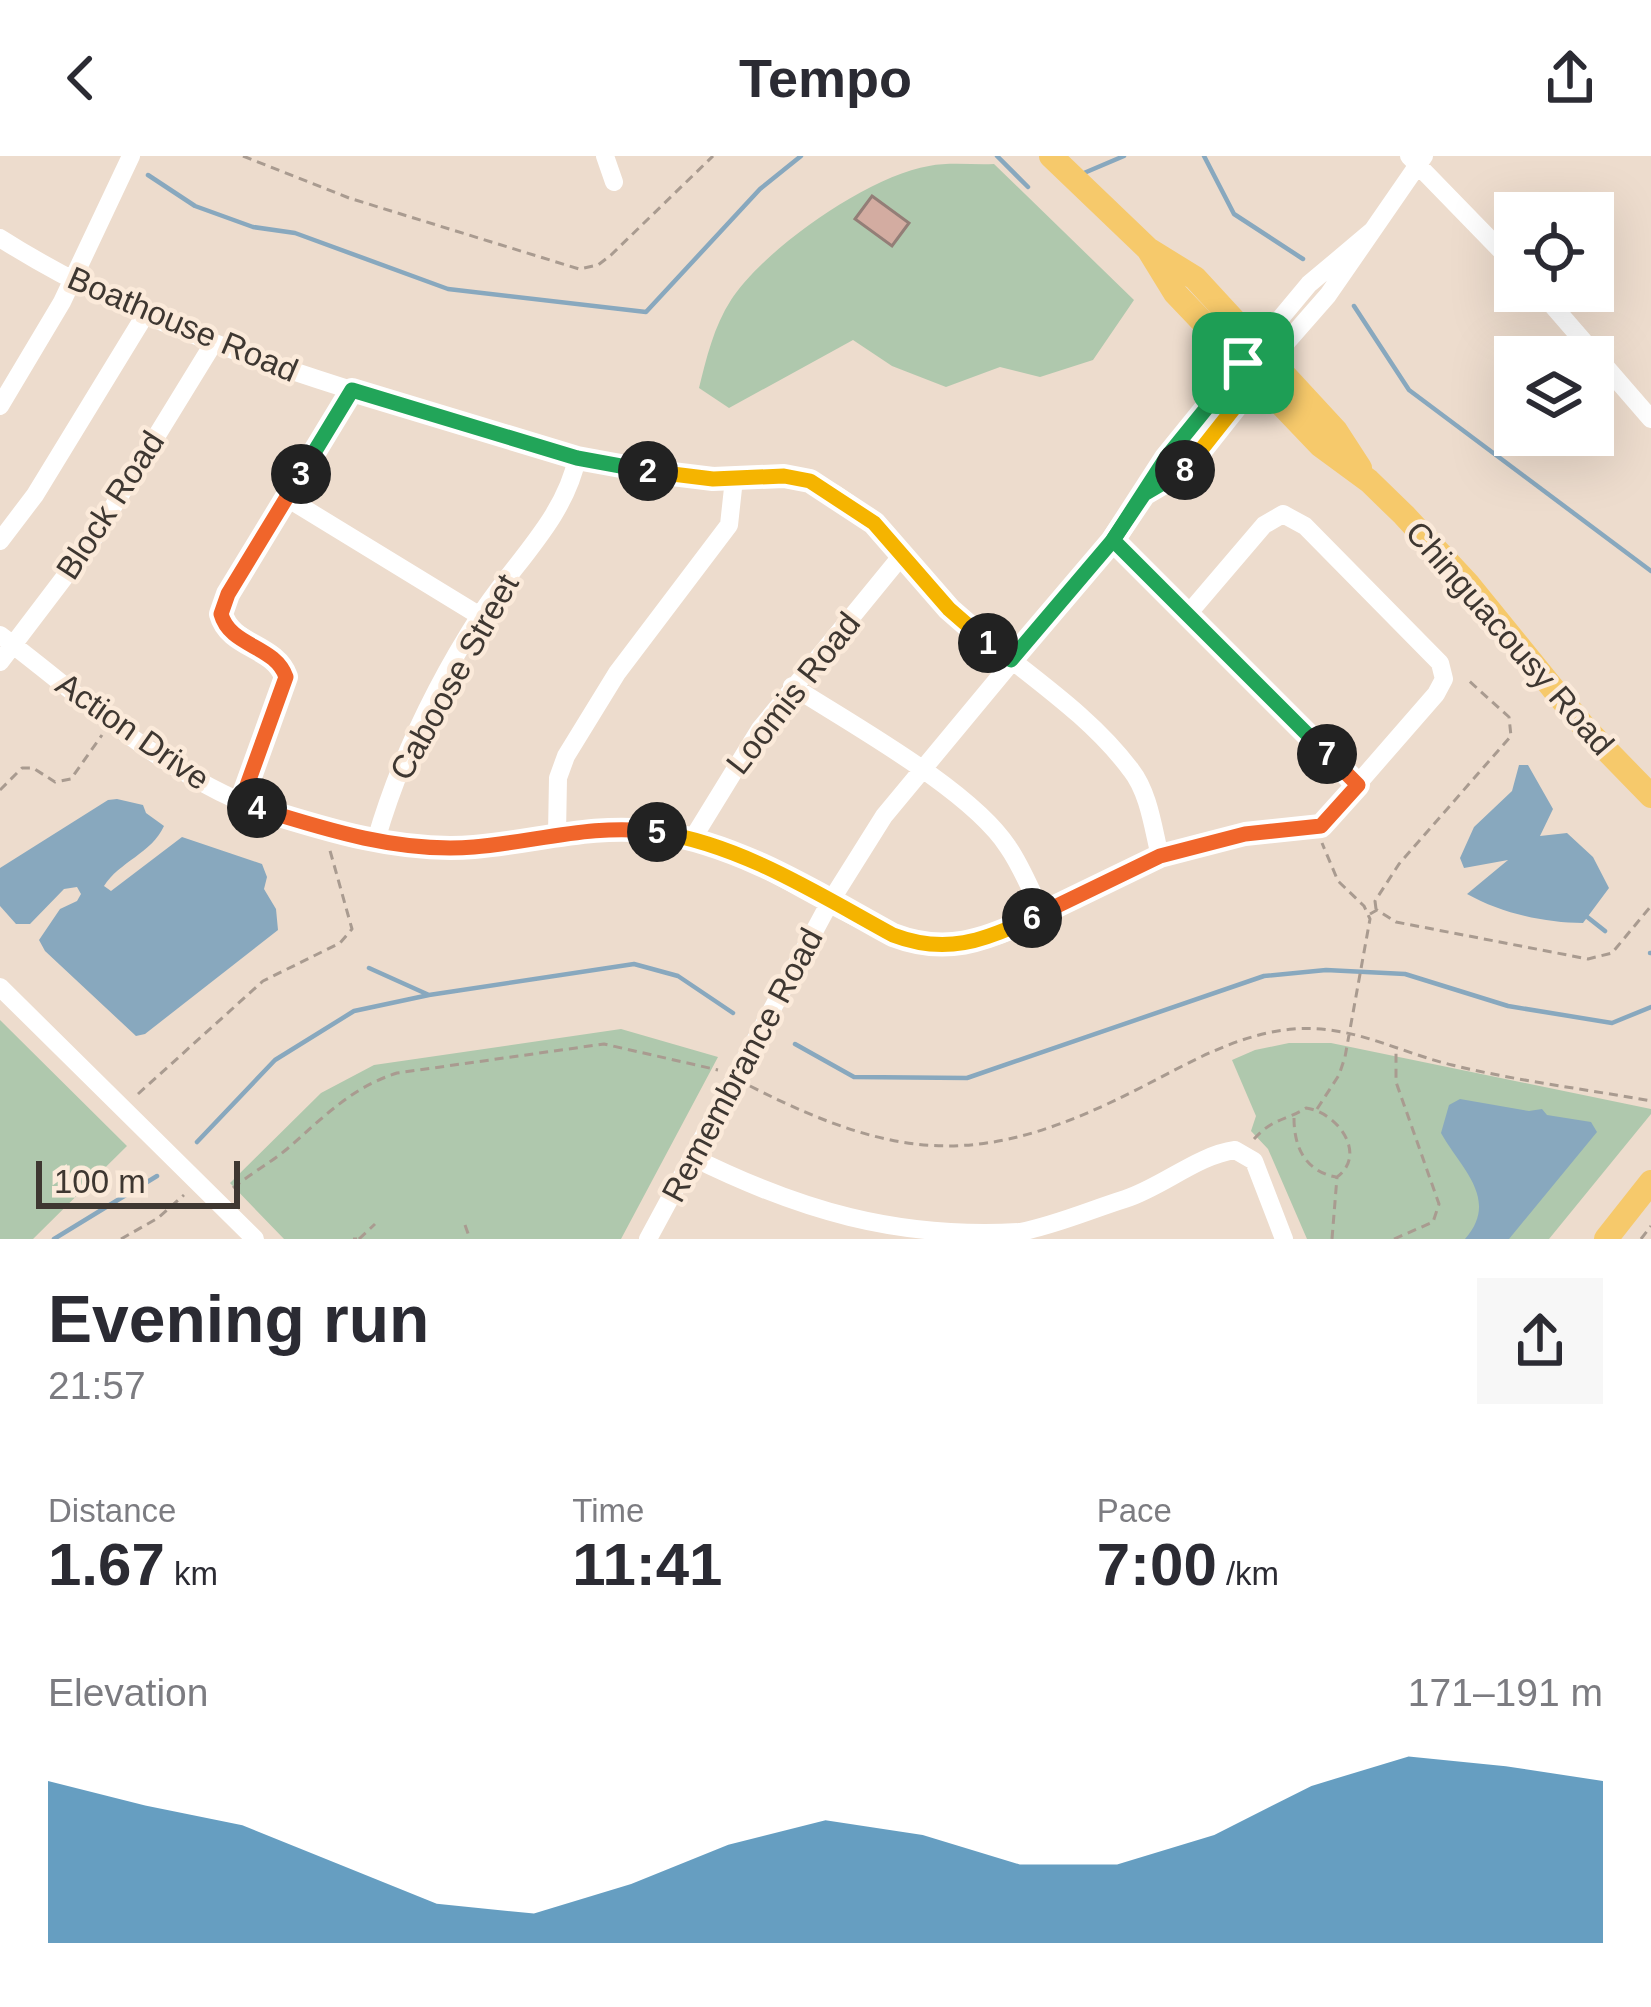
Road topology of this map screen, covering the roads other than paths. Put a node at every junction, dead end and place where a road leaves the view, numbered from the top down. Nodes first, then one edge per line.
1 (131, 156) edge
2 (605, 156) edge
3 (1051, 156) edge
4 (1417, 159) edge
5 (614, 182) dead end
6 (0, 238) edge
7 (1494, 242) edge
8 (73, 279) junction
9 (1558, 312) edge
10 (145, 315) junction
11 (213, 344) junction
12 (1257, 362) junction
13 (352, 390) junction
14 (1, 404) edge
15 (1651, 419) edge
16 (577, 458) junction
17 (734, 479) junction
18 (287, 498) junction
19 (1113, 540) junction
20 (0, 541) edge
21 (903, 554) junction
22 (1188, 614) junction
23 (480, 616) junction
24 (6, 640) edge
25 (1011, 660) junction
26 (0, 662) edge
27 (792, 686) junction
28 (921, 769) junction
29 (1358, 785) junction
30 (1651, 796) edge
31 (241, 802) junction
32 (557, 834) junction
33 (693, 838) junction
34 (376, 840) junction
35 (1160, 856) junction
36 (830, 902) junction
37 (1042, 913) junction
38 (0, 988) edge
39 (692, 1157) junction
40 (1651, 1182) edge
41 (888, 1236) edge
42 (255, 1239) edge
43 (648, 1239) edge
44 (1284, 1239) edge
45 (1606, 1239) edge

1 - 8 street
2 - 5 street
3 - 12 main road, Chinguacousy Road
4 - 7 street
4 - 12 street, Remembrance Road
6 - 8 street, Boathouse Road
8 - 10 street, Boathouse Road
8 - 14 street
9 - 15 street
10 - 11 street, Boathouse Road
10 - 20 street
11 - 13 street, Boathouse Road
11 - 24 street, Block Road
12 - 19 street, Remembrance Road
12 - 30 main road, Chinguacousy Road
13 - 16 street, Boathouse Road
13 - 18 street
16 - 17 street, Boathouse Road
16 - 23 street, Caboose Street
17 - 21 street, Boathouse Road
17 - 32 street
18 - 23 street
18 - 31 street
19 - 22 street
19 - 25 street, Remembrance Road
21 - 25 street, Boathouse Road
21 - 27 street, Loomis Road
22 - 29 street
22 - 29 street, Action Drive
23 - 34 street, Caboose Street
24 - 26 street, Block Road
24 - 31 street, Action Drive
25 - 28 street, Remembrance Road
25 - 35 street, Boathouse Road
27 - 28 street
27 - 33 street, Loomis Road
28 - 36 street, Remembrance Road
28 - 37 street
29 - 35 street, Action Drive
31 - 34 street, Action Drive
32 - 33 street, Action Drive
32 - 34 street, Action Drive
33 - 36 street, Action Drive
35 - 37 street, Action Drive
36 - 37 street, Action Drive
36 - 39 street, Remembrance Road
38 - 42 street
39 - 41 street
39 - 43 street, Remembrance Road
40 - 45 main road
41 - 44 street

